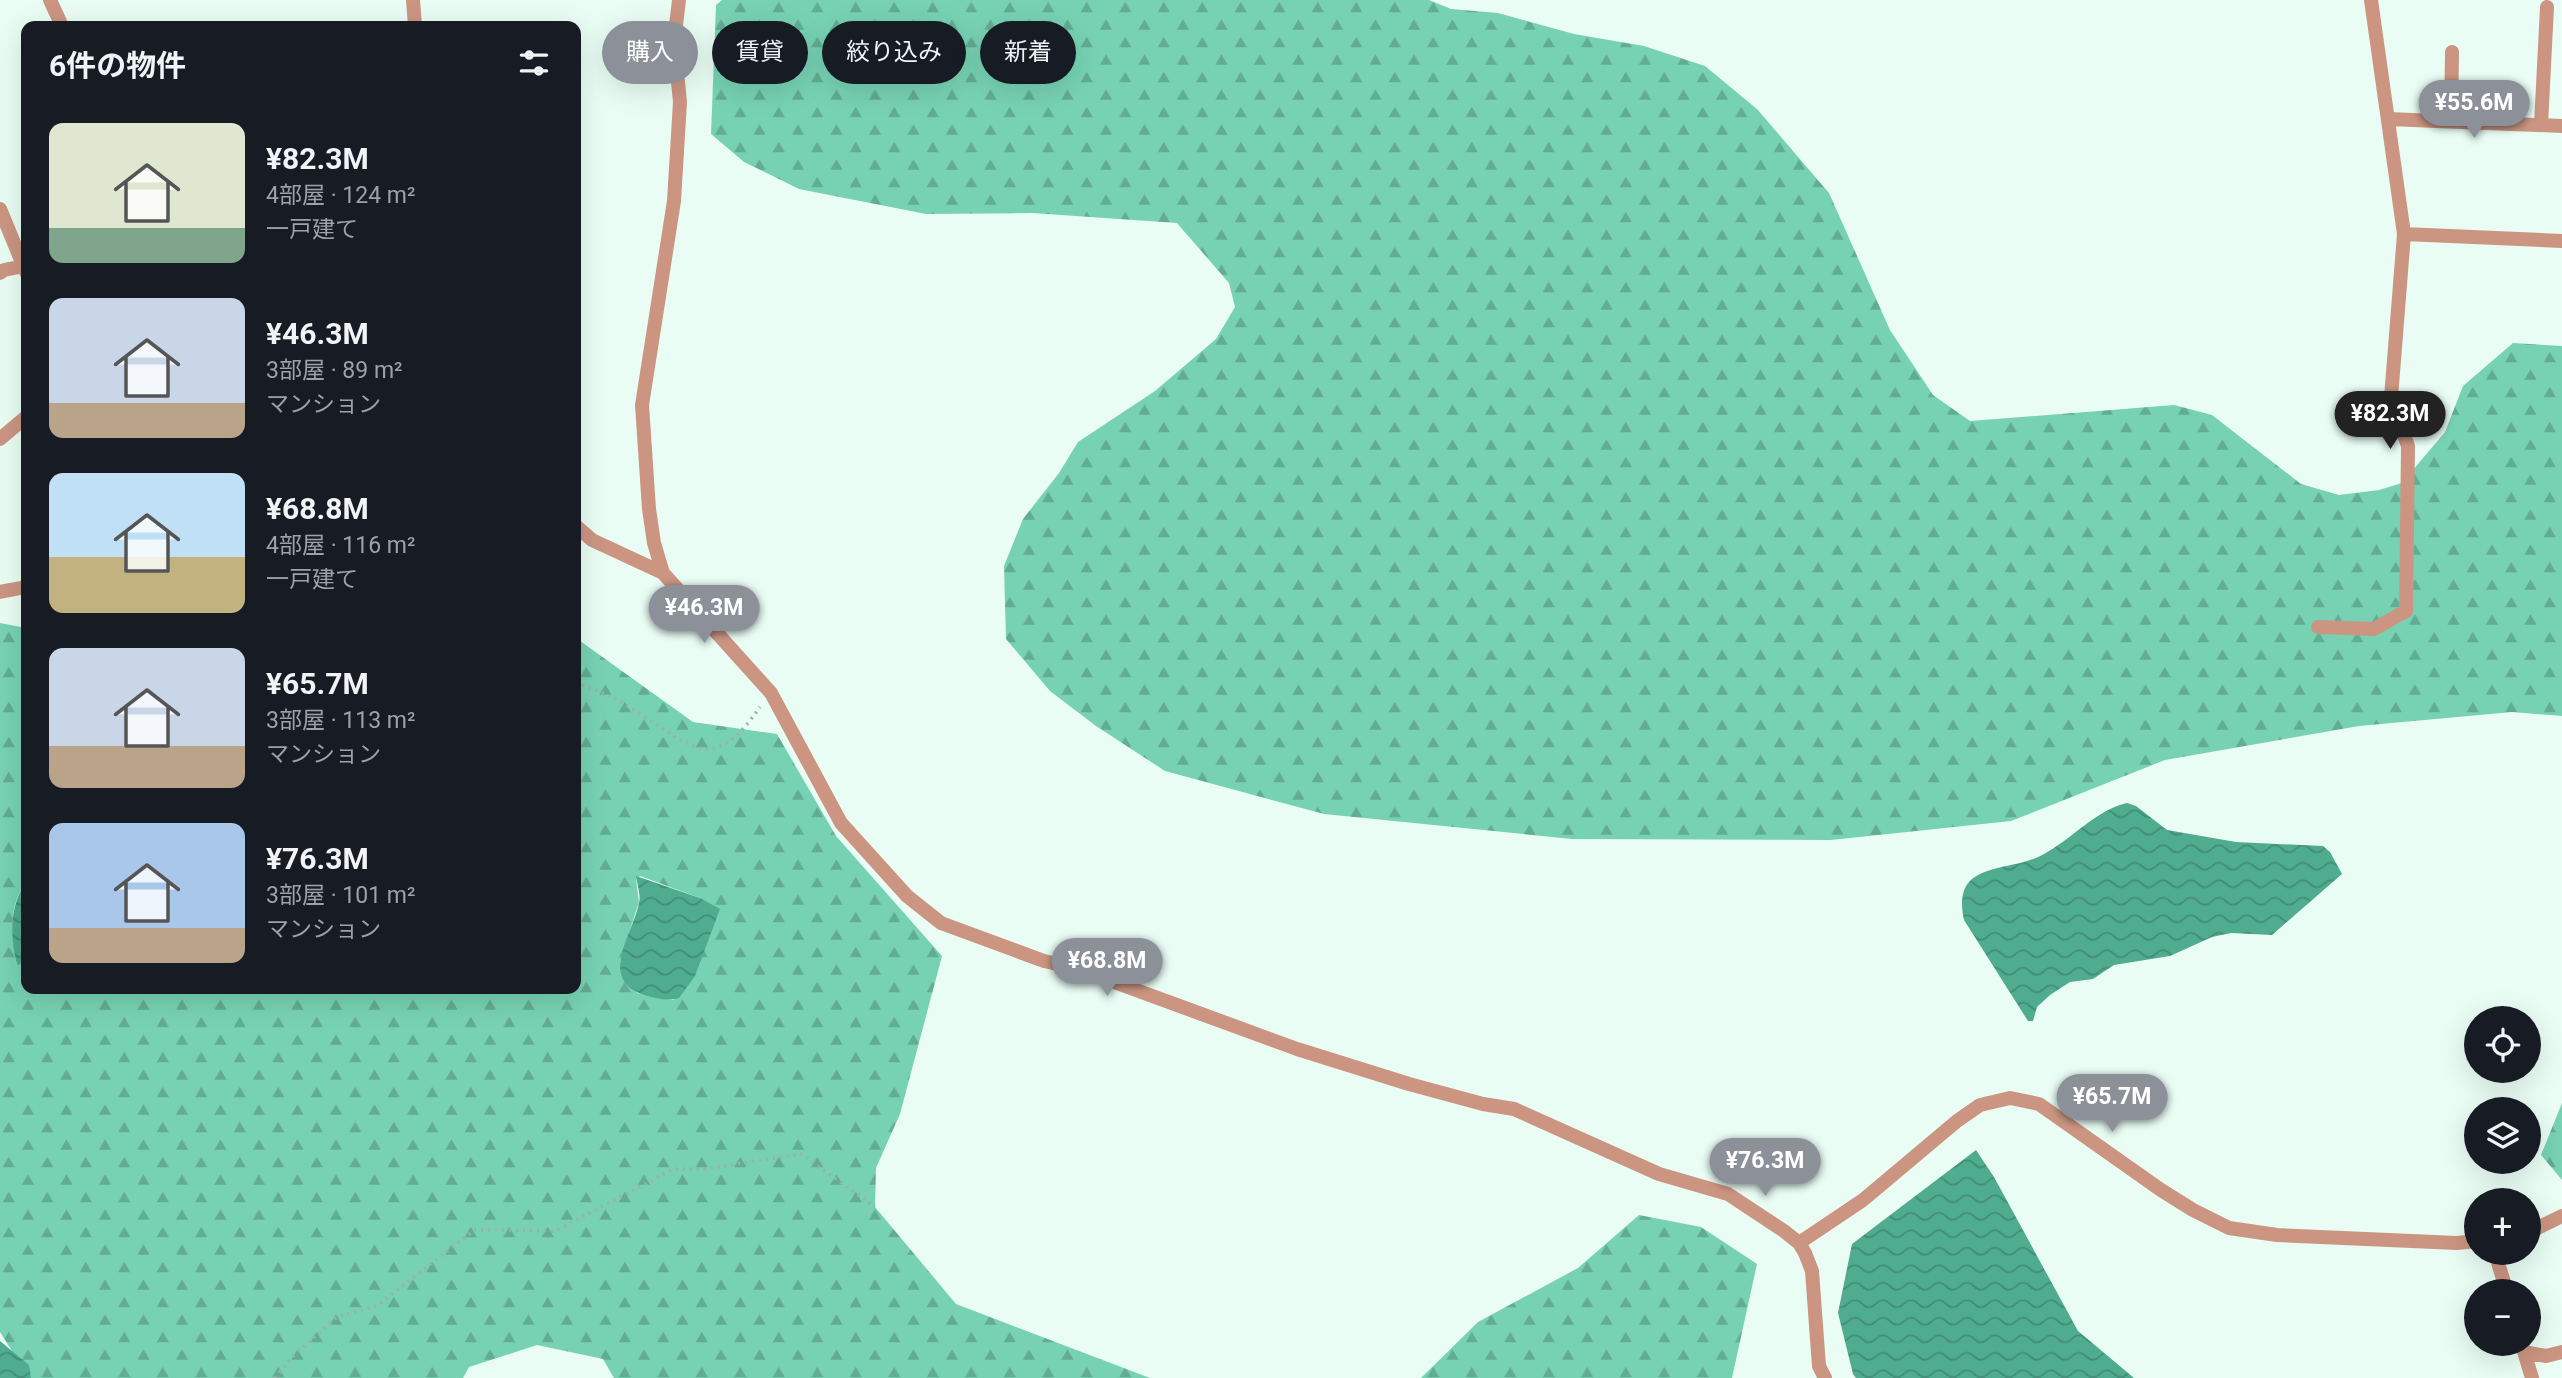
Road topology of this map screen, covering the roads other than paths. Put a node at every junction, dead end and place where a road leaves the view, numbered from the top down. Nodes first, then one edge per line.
1 (50, 0) edge
2 (413, 0) edge
3 (679, 0) edge
4 (2371, 0) edge
5 (2547, 8) dead end
6 (60, 21) edge
7 (415, 21) edge
8 (2452, 52) dead end
9 (2388, 119) junction
10 (2451, 121) junction
11 (2541, 125) junction
12 (2562, 125) edge
13 (0, 209) edge
14 (2404, 234) junction
15 (2562, 241) edge
16 (21, 259) edge
17 (21, 269) edge
18 (0, 273) edge
19 (21, 421) edge
20 (0, 439) edge
21 (581, 530) edge
22 (663, 573) junction
23 (21, 588) edge
24 (0, 592) edge
25 (2318, 627) dead end
26 (2562, 1216) edge
27 (2541, 1226) edge
28 (2464, 1242) edge
29 (1799, 1243) junction
30 (2562, 1352) edge
31 (2541, 1354) edge
32 (2525, 1356) edge
33 (1825, 1378) edge
34 (2532, 1378) edge

1 - 6 street
2 - 7 street
3 - 22 street
4 - 9 street
5 - 11 street
8 - 10 street
9 - 10 street
9 - 14 street
10 - 11 street
11 - 12 street
13 - 16 street
14 - 15 street
14 - 25 street
17 - 18 street
19 - 20 street
21 - 22 street
22 - 29 street
23 - 24 street
26 - 27 street
28 - 29 street
29 - 33 street
30 - 31 street
32 - 34 street

